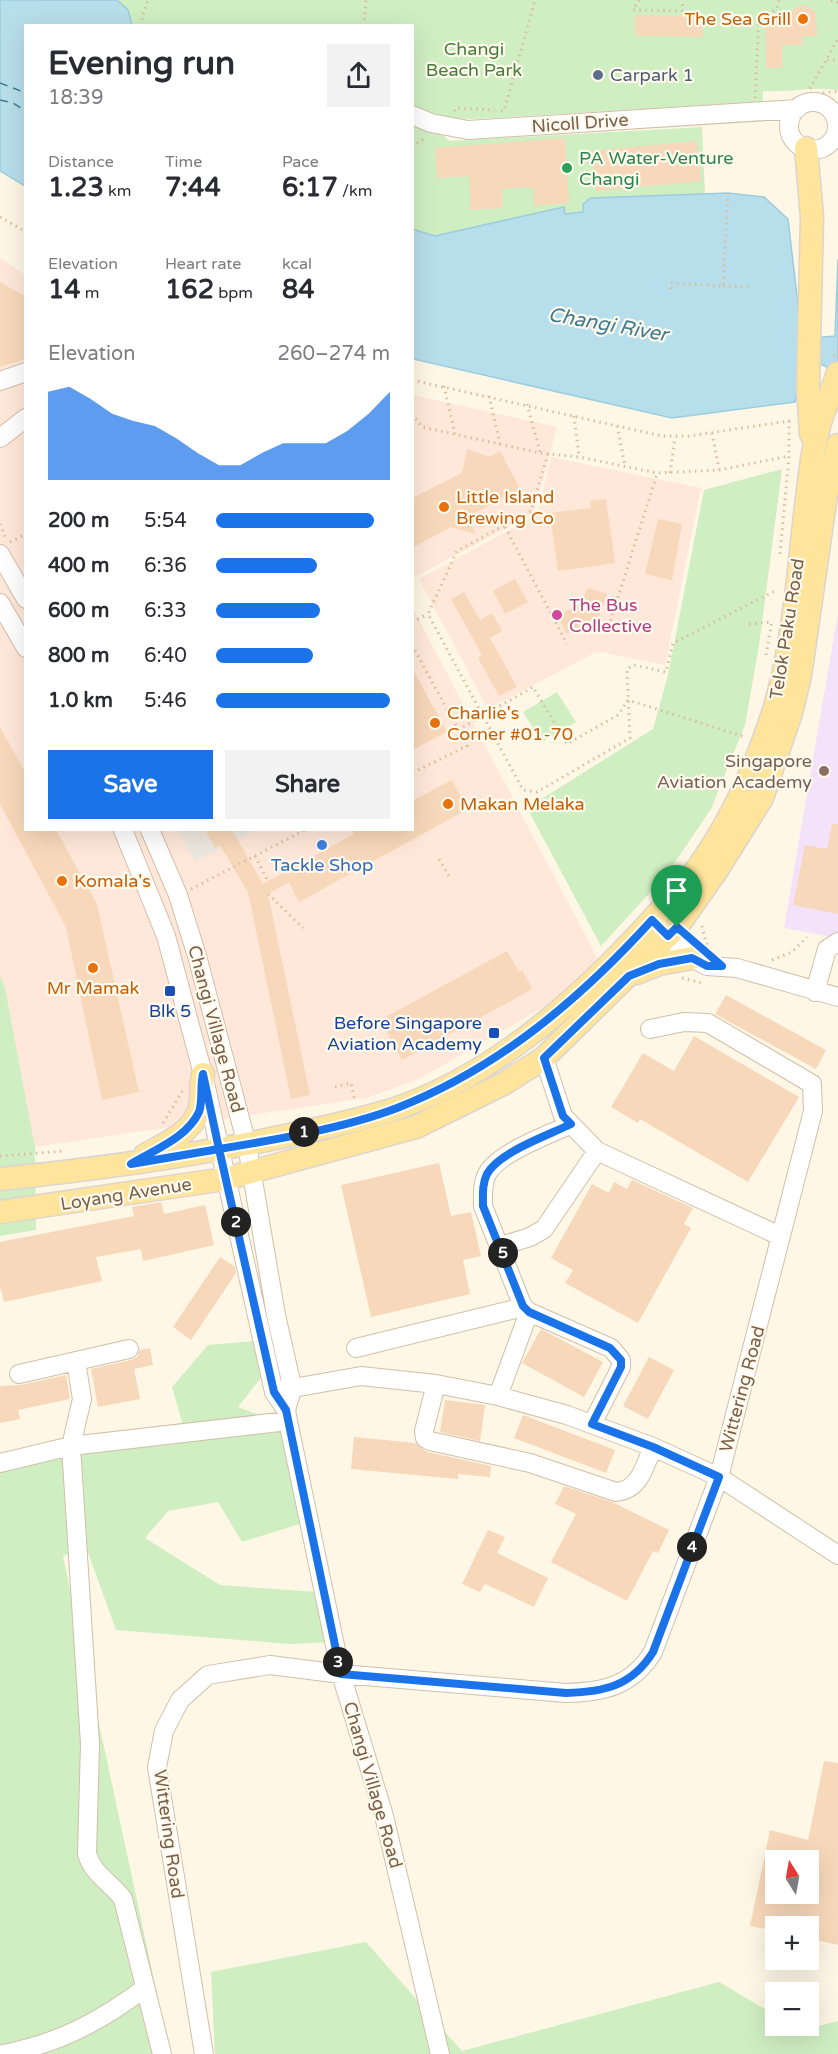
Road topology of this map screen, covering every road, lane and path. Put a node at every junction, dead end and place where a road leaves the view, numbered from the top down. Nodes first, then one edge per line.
1 (148, 0) edge
2 (366, 0) edge
3 (535, 0) edge
4 (639, 0) edge
5 (682, 0) edge
6 (779, 0) edge
7 (831, 0) edge
8 (838, 3) edge
9 (143, 24) edge
10 (364, 24) edge
11 (838, 38) edge
12 (827, 60) junction
13 (838, 60) edge
14 (833, 106) edge
15 (752, 107) junction
16 (798, 110) junction
17 (414, 116) edge
18 (440, 126) junction
19 (837, 133) edge
20 (414, 146) edge
21 (806, 148) junction
22 (728, 193) dead end
23 (0, 217) edge
24 (24, 231) edge
25 (723, 286) junction
26 (750, 288) dead end
27 (671, 289) dead end
28 (24, 373) edge
29 (838, 373) edge
30 (414, 380) edge
31 (0, 381) edge
32 (444, 386) junction
33 (489, 396) junction
34 (527, 405) junction
35 (574, 416) junction
36 (414, 417) edge
37 (24, 420) edge
38 (616, 426) junction
39 (712, 433) junction
40 (455, 434) junction
41 (675, 437) junction
42 (0, 438) edge
43 (500, 444) junction
44 (838, 445) edge
45 (540, 453) junction
46 (813, 453) junction
47 (548, 454) junction
48 (789, 456) junction
49 (579, 457) junction
50 (625, 465) junction
51 (719, 470) junction
52 (657, 473) junction
53 (670, 473) junction
54 (0, 524) edge
55 (505, 527) junction
56 (24, 535) edge
57 (0, 554) edge
58 (780, 557) dead end
59 (778, 579) dead end
60 (777, 590) junction
61 (24, 596) edge
62 (776, 601) dead end
63 (0, 603) edge
64 (774, 611) dead end
65 (428, 614) junction
66 (414, 621) edge
67 (772, 622) junction
68 (750, 624) dead end
69 (607, 632) dead end
70 (567, 644) dead end
71 (24, 645) edge
72 (414, 649) edge
73 (765, 665) dead end
74 (628, 700) junction
75 (484, 715) junction
76 (458, 730) junction
77 (746, 737) dead end
78 (414, 772) edge
79 (123, 831) edge
80 (150, 831) edge
81 (303, 831) edge
82 (254, 856) junction
83 (439, 859) dead end
84 (450, 878) dead end
85 (268, 881) dead end
86 (268, 894) dead end
87 (178, 895) junction
88 (657, 915) junction
89 (303, 928) dead end
90 (672, 932) junction
91 (807, 937) dead end
92 (838, 942) edge
93 (692, 958) junction
94 (769, 961) dead end
95 (722, 966) junction
96 (629, 976) junction
97 (815, 992) junction
98 (838, 997) edge
99 (650, 1029) dead end
100 (544, 1058) junction
101 (203, 1074) junction
102 (351, 1083) dead end
103 (335, 1087) dead end
104 (172, 1112) dead end
105 (571, 1124) junction
106 (158, 1130) dead end
107 (247, 1145) junction
108 (219, 1149) junction
109 (68, 1151) dead end
110 (597, 1151) junction
111 (0, 1156) edge
112 (131, 1164) junction
113 (252, 1172) junction
114 (0, 1179) edge
115 (225, 1179) junction
116 (0, 1212) edge
117 (780, 1236) junction
118 (501, 1246) junction
119 (526, 1309) junction
120 (356, 1348) dead end
121 (129, 1350) dead end
122 (76, 1361) junction
123 (19, 1374) dead end
124 (436, 1384) junction
125 (283, 1390) junction
126 (498, 1395) junction
127 (287, 1416) junction
128 (592, 1424) junction
129 (72, 1446) junction
130 (653, 1447) junction
131 (0, 1463) edge
132 (719, 1477) junction
133 (838, 1555) edge
134 (341, 1674) junction
135 (145, 1988) junction
136 (3, 2054) edge
137 (162, 2054) edge
138 (204, 2054) edge
139 (440, 2054) edge

1 - 9 path
2 - 10 path
3 - 18 path
4 - 5 path
6 - 15 path
7 - 8 path
11 - 12 path
12 - 13 path
12 - 16 path
14 - 16 street, Nicoll Drive
14 - 19 street, Nicoll Drive
15 - 16 street, Nicoll Drive
15 - 18 street, Nicoll Drive
16 - 21 street
17 - 18 street, Nicoll Drive
18 - 20 path
19 - 21 street, Nicoll Drive
21 - 46 main road
22 - 25 path
23 - 24 path
25 - 26 path
25 - 27 path
28 - 31 street
29 - 46 main road, Telok Paku Road
30 - 32 path
32 - 33 path
32 - 40 path
33 - 34 path
33 - 43 path
34 - 35 path
34 - 45 path
35 - 38 path
35 - 49 path
36 - 40 path
37 - 42 street
38 - 41 path
38 - 50 path
39 - 41 path
39 - 48 path
39 - 51 path
40 - 43 path
41 - 53 path
43 - 45 path
44 - 90 main road, Telok Paku Road
45 - 47 path
46 - 88 main road, Telok Paku Road
47 - 49 path
47 - 55 path
48 - 51 path
48 - 58 path
49 - 50 path
50 - 52 path
51 - 53 path
52 - 53 path
52 - 69 path
54 - 56 path
55 - 65 path
55 - 70 path
57 - 61 street
59 - 60 path
60 - 62 path
60 - 74 path
63 - 71 street
64 - 67 path
65 - 66 path
65 - 75 path
67 - 68 path
67 - 73 path
72 - 76 path
74 - 75 path
74 - 75 path
74 - 77 path
75 - 76 path
76 - 78 path
79 - 101 street, Changi Village Road
80 - 87 street, Changi Village Road
81 - 82 path
82 - 85 path
82 - 87 path
83 - 84 path
86 - 89 path
87 - 107 street, Changi Village Road
88 - 90 street
88 - 107 main road, Telok Paku Road
90 - 93 street
90 - 95 street
90 - 96 main road, Telok Paku Road
91 - 94 path
92 - 97 street
93 - 95 street
93 - 96 main road
95 - 97 street
96 - 100 main road, Telok Paku Road
97 - 98 street
99 - 117 street, Wittering Road
100 - 105 street
100 - 113 main road, Telok Paku Road
101 - 108 street, Changi Village Road
101 - 112 main road
102 - 103 path
104 - 106 path
105 - 110 street
105 - 118 street
107 - 108 main road, Loyang Avenue
107 - 113 street, Changi Village Road
108 - 112 main road, Loyang Avenue
108 - 115 street, Changi Village Road
109 - 111 path
110 - 117 street
110 - 118 street
112 - 114 main road, Loyang Avenue
113 - 115 main road, Loyang Avenue
113 - 125 street, Changi Village Road
115 - 116 main road, Loyang Avenue
115 - 125 street, Changi Village Road
117 - 132 street, Wittering Road
118 - 119 street
119 - 120 street
119 - 126 street
119 - 128 street
121 - 122 street
122 - 123 street
122 - 129 street
124 - 125 street
124 - 126 street
124 - 130 street
125 - 127 street, Changi Village Road
126 - 128 street
127 - 129 street
127 - 134 street, Changi Village Road
128 - 130 street
129 - 131 street
129 - 135 street
130 - 132 street
132 - 133 street
132 - 134 street, Wittering Road
134 - 138 street, Wittering Road
134 - 139 street, Changi Village Road
135 - 136 street
135 - 137 street

